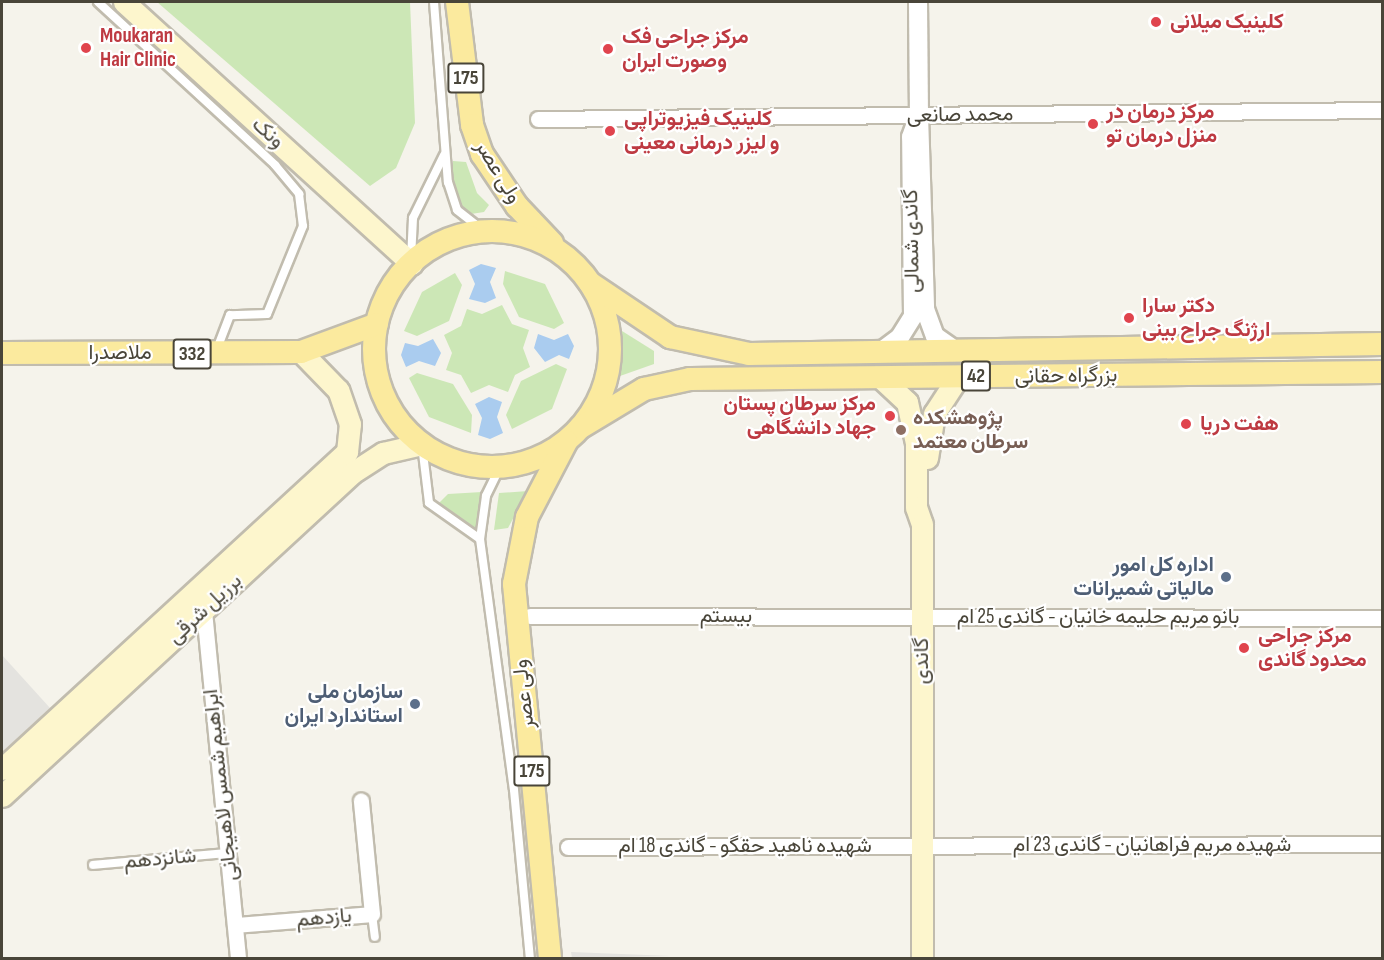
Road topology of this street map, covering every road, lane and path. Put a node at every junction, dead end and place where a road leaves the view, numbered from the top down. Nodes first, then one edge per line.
1 (98, 2) edge
2 (124, 2) edge
3 (434, 2) edge
4 (457, 2) edge
5 (918, 2) edge
6 (1383, 110) edge
7 (919, 115) junction
8 (538, 119) dead end
9 (445, 154) junction
10 (485, 232) junction
11 (563, 255) junction
12 (412, 264) junction
13 (590, 283) junction
14 (377, 324) junction
15 (1383, 344) edge
16 (301, 352) junction
17 (958, 352) junction
18 (2, 353) edge
19 (879, 353) junction
20 (216, 354) junction
21 (1383, 372) edge
22 (880, 377) junction
23 (958, 377) junction
24 (574, 434) junction
25 (422, 444) junction
26 (500, 467) junction
27 (922, 525) junction
28 (480, 539) junction
29 (204, 611) junction
30 (530, 616) dead end
31 (922, 617) junction
32 (1383, 618) edge
33 (2, 769) edge
34 (2, 796) edge
35 (361, 801) dead end
36 (1383, 844) edge
37 (922, 846) junction
38 (568, 847) dead end
39 (228, 853) junction
40 (93, 865) dead end
41 (372, 914) junction
42 (235, 925) junction
43 (375, 937) dead end
44 (238, 958) edge
45 (530, 958) edge
46 (550, 958) edge
47 (922, 958) edge

1 - 20 lane
2 - 12 main road, ونک
3 - 9 lane
4 - 11 main road, ولی عصر / 175
5 - 7 street, گاندی شمالی
6 - 7 street, محمد صانعی
7 - 8 street, محمد صانعی
7 - 17 street, گاندی شمالی
7 - 19 street, گاندی شمالی
9 - 10 lane
9 - 12 lane
10 - 11 main road
10 - 12 main road
11 - 13 main road, ولی عصر
12 - 14 main road
13 - 19 main road, بزرگراه حقانی / 42
13 - 24 main road, ولی عصر
14 - 16 main road, ملاصدرا / 332
14 - 25 main road
15 - 17 main road, بزرگراه حقانی / 42
16 - 20 main road, ملاصدرا / 332
16 - 33 main road, برزیل شرقی
17 - 19 main road, بزرگراه حقانی / 42
18 - 20 main road, ملاصدرا / 332
21 - 23 main road, بزرگراه حقانی / 42
22 - 23 main road, بزرگراه حقانی / 42
22 - 24 main road, بزرگراه حقانی / 42
22 - 27 main road, گاندی
23 - 27 main road
24 - 26 main road, بزرگراه حقانی
24 - 46 main road, ولی عصر / 175
25 - 26 main road
25 - 28 lane
25 - 29 main road, برزیل شرقی
26 - 28 lane
27 - 31 main road, گاندی
28 - 45 lane
29 - 34 main road, برزیل شرقی
29 - 39 street, ابراهیم شمس لاهیجانی
30 - 31 street, بیستم
31 - 32 street, بانو مریم حلیمه خانیان - گاندی 25 ام
31 - 37 main road, گاندی
35 - 41 street, یازدهم
36 - 37 street, شهیده مریم فراهانیان - گاندی 23 ام
37 - 38 street, شهیده ناهید حقگو - گاندی 18 ام
37 - 47 main road, گاندی
39 - 40 lane, شانزدهم
39 - 42 street, ابراهیم شمس لاهیجانی
41 - 42 street, یازدهم
41 - 43 lane
42 - 44 street, ابراهیم شمس لاهیجانی

